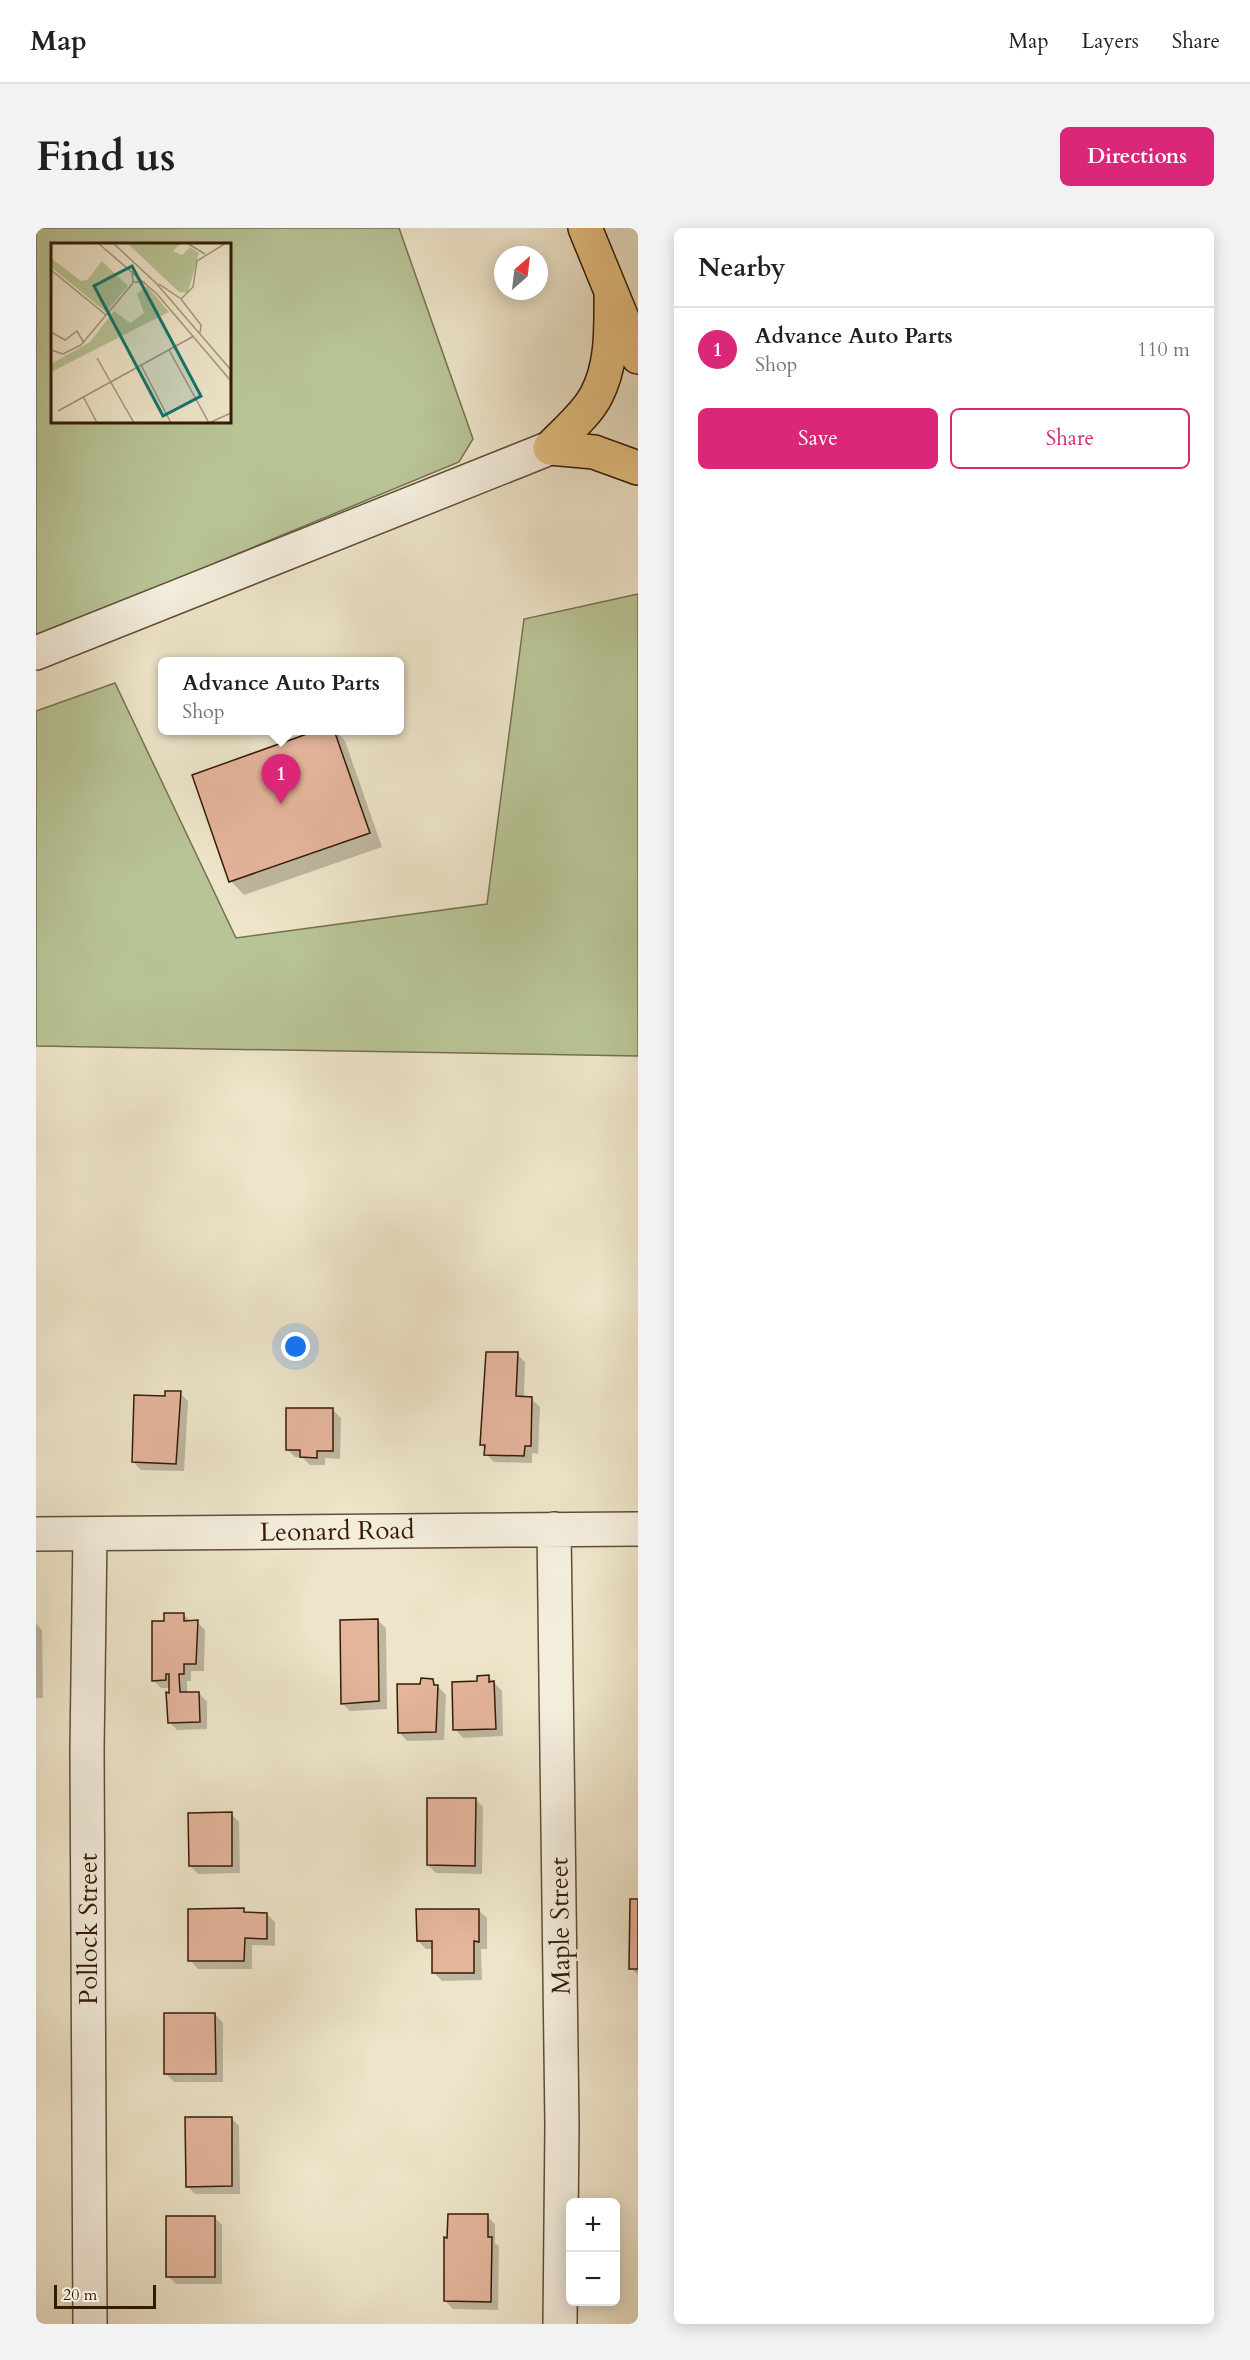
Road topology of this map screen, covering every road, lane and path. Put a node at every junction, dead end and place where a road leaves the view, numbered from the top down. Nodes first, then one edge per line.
1 (585, 228) edge
2 (611, 292) junction
3 (638, 357) edge
4 (550, 448) junction
5 (638, 468) edge
6 (36, 653) edge
7 (555, 1528) junction
8 (638, 1528) edge
9 (36, 1534) edge
10 (90, 1534) junction
11 (90, 2324) edge
12 (560, 2324) edge

1 - 2 highway
2 - 3 highway
2 - 4 highway
4 - 5 highway
4 - 6 street
7 - 8 street, Leonard Road
7 - 10 street, Leonard Road
7 - 12 street, Maple Street
9 - 10 street, Leonard Road
10 - 11 street, Pollock Street

